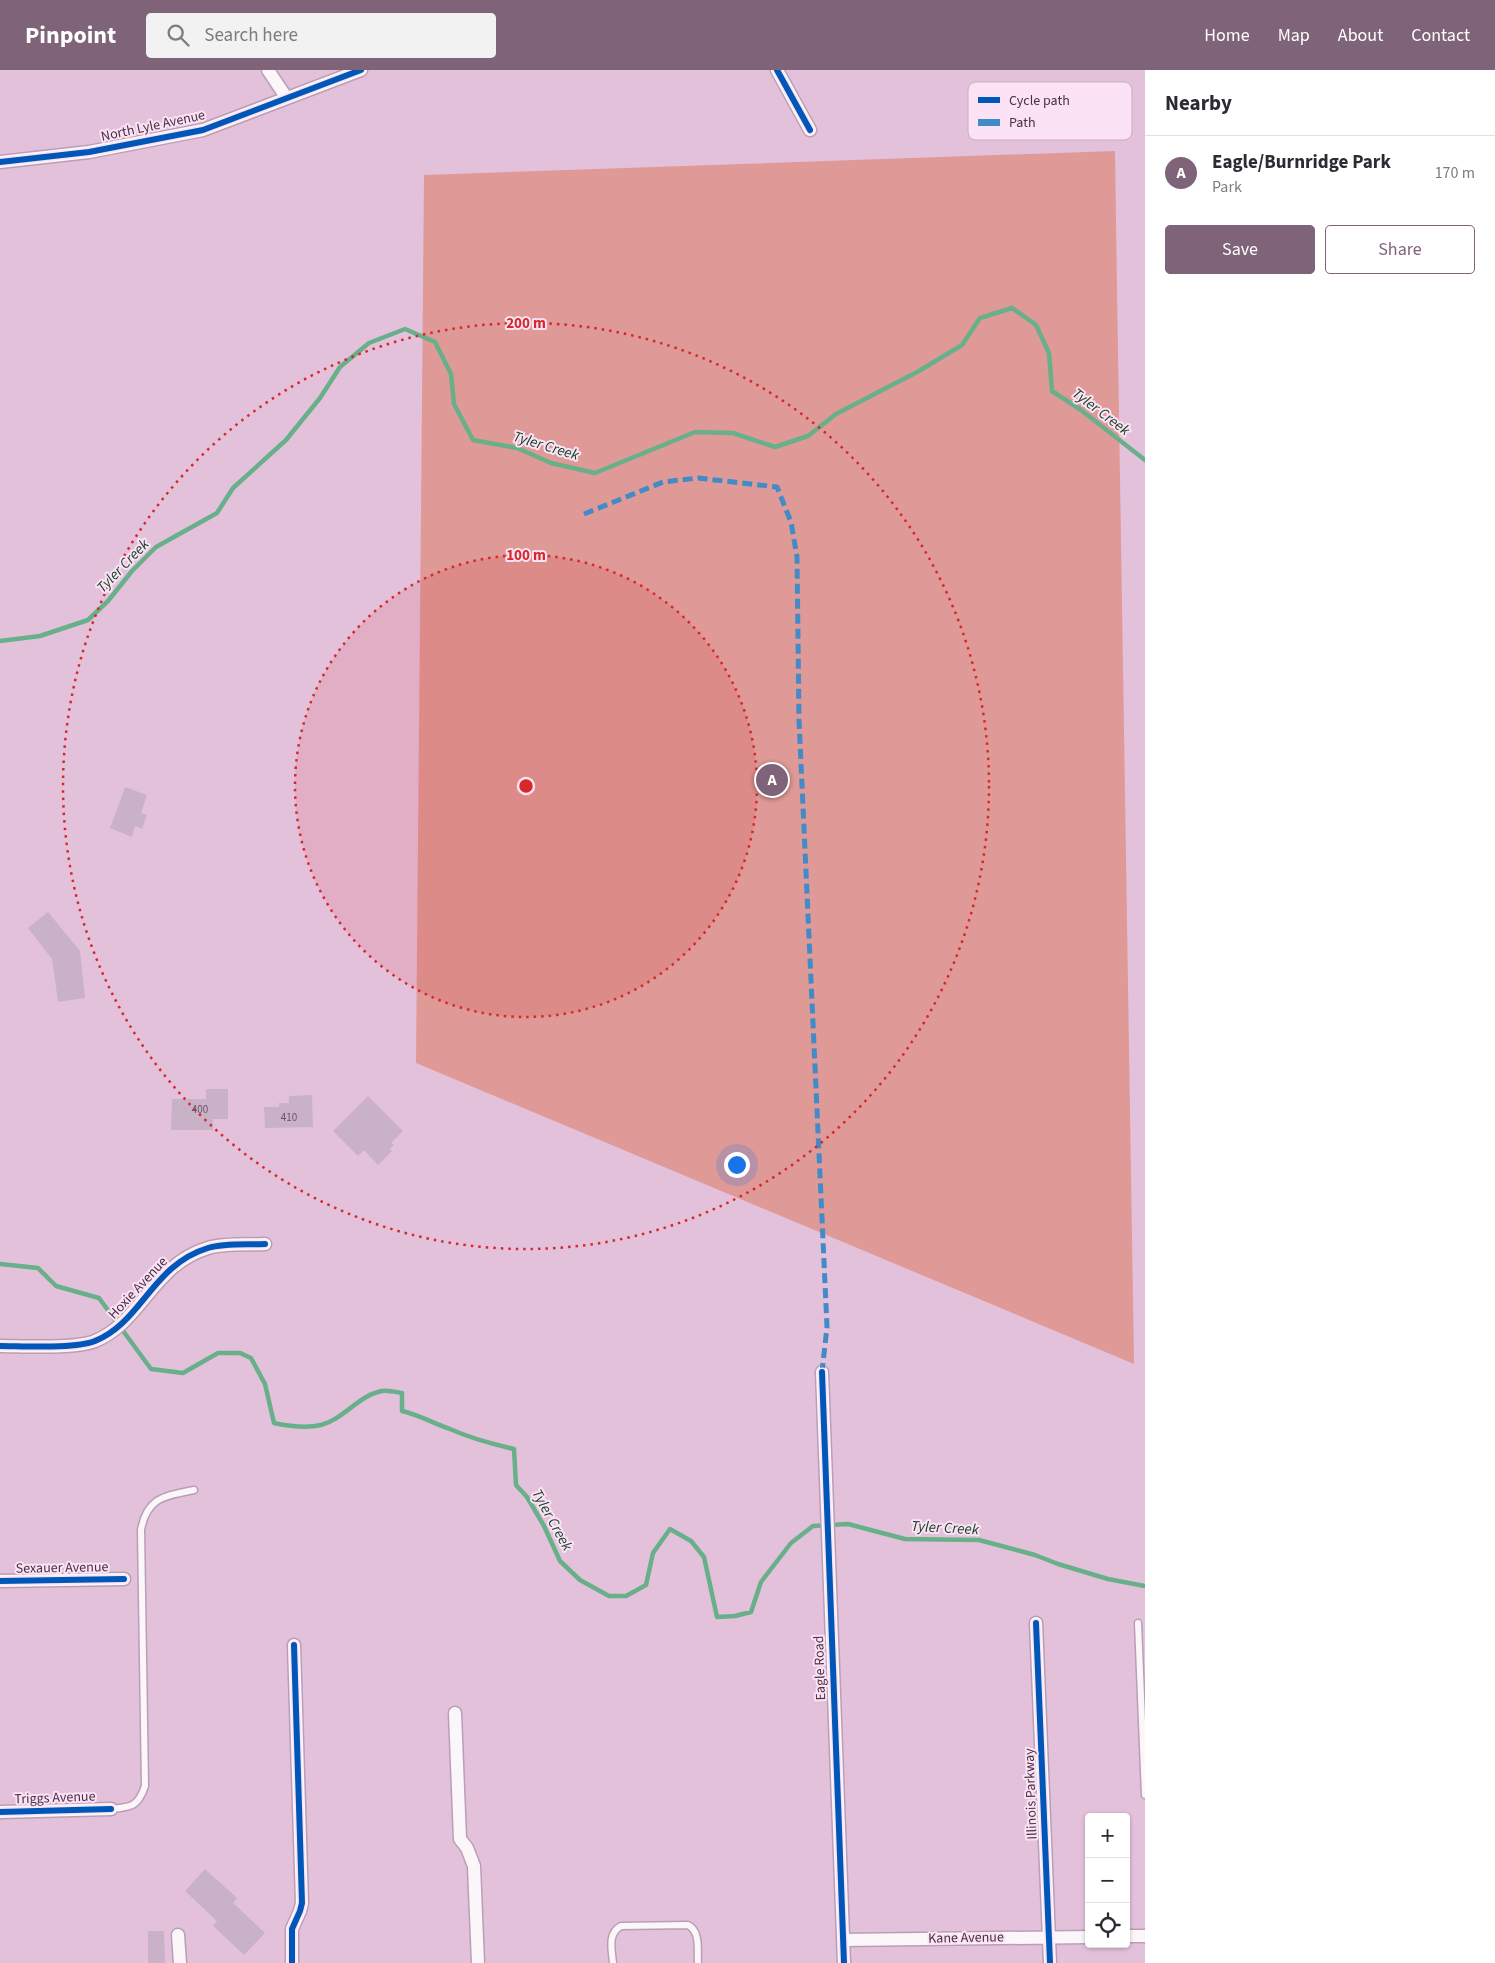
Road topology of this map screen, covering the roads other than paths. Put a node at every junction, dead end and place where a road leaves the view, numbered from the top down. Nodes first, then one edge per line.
1 (268, 70) edge
2 (361, 70) edge
3 (777, 70) edge
4 (286, 97) junction
5 (810, 130) dead end
6 (0, 162) edge
7 (265, 1244) dead end
8 (0, 1346) edge
9 (822, 1372) dead end
10 (194, 1490) dead end
11 (124, 1579) dead end
12 (0, 1581) edge
13 (1036, 1623) dead end
14 (1138, 1623) dead end
15 (294, 1645) dead end
16 (455, 1713) dead end
17 (1145, 1795) edge
18 (111, 1809) joint
19 (0, 1812) edge
20 (178, 1935) dead end
21 (1130, 1936) edge
22 (1145, 1936) edge
23 (1085, 1937) edge
24 (1049, 1938) junction
25 (843, 1940) junction
26 (180, 1963) edge
27 (292, 1963) edge
28 (478, 1963) edge
29 (613, 1963) edge
30 (698, 1963) edge
31 (844, 1963) edge
32 (1050, 1963) edge

1 - 4 street
2 - 4 street, North Lyle Avenue
3 - 5 street
4 - 6 street, North Lyle Avenue
7 - 8 street, Hoxie Avenue
9 - 25 street, Eagle Road
10 - 18 lane
11 - 12 street, Sexauer Avenue
13 - 24 street, Illinois Parkway
14 - 17 lane
15 - 27 street
16 - 28 street
18 - 19 street, Triggs Avenue
20 - 26 street
21 - 22 street
23 - 24 street, Kane Avenue
24 - 25 street, Kane Avenue
24 - 32 street, Illinois Parkway
25 - 31 street, Eagle Road
29 - 30 lane

